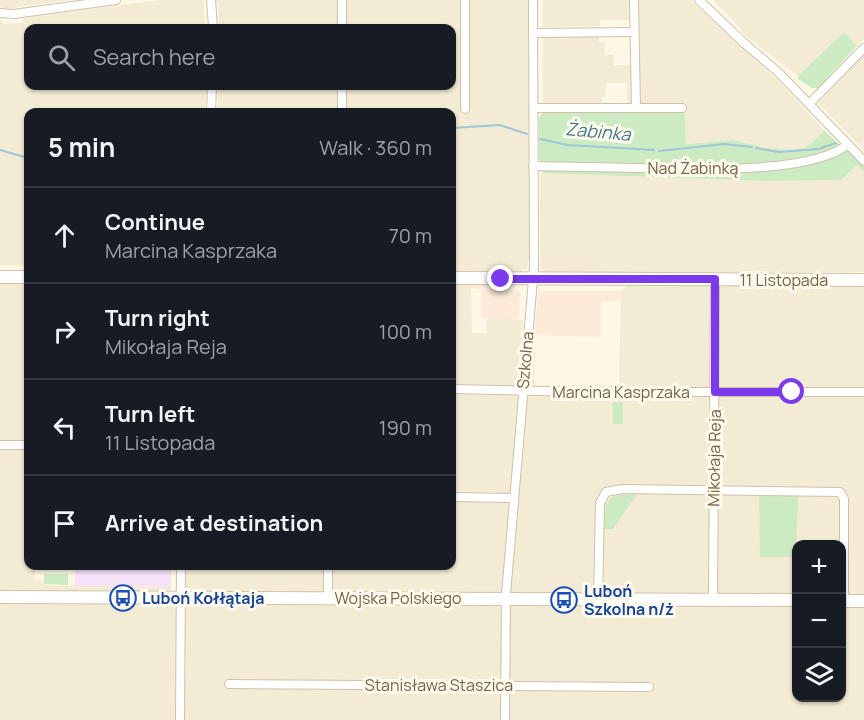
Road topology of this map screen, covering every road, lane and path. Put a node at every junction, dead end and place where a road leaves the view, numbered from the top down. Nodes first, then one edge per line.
1 (116, 0) edge
2 (211, 0) edge
3 (342, 0) edge
4 (465, 0) edge
5 (533, 0) edge
6 (634, 0) edge
7 (699, 0) edge
8 (0, 13) edge
9 (213, 24) edge
10 (342, 24) edge
11 (634, 32) junction
12 (533, 33) junction
13 (864, 48) edge
14 (212, 90) edge
15 (342, 90) edge
16 (809, 104) junction
17 (211, 108) edge
18 (342, 108) edge
19 (465, 108) dead end
20 (534, 108) junction
21 (636, 108) junction
22 (682, 108) dead end
23 (848, 144) junction
24 (864, 161) edge
25 (533, 166) junction
26 (0, 277) edge
27 (24, 277) edge
28 (456, 278) edge
29 (533, 279) junction
30 (715, 279) junction
31 (864, 280) edge
32 (456, 389) edge
33 (523, 391) junction
34 (715, 392) junction
35 (864, 392) edge
36 (0, 445) edge
37 (24, 445) edge
38 (714, 490) junction
39 (456, 497) edge
40 (514, 498) junction
41 (181, 570) edge
42 (328, 570) edge
43 (843, 594) edge
44 (598, 595) junction
45 (0, 597) edge
46 (328, 597) junction
47 (181, 598) junction
48 (846, 598) edge
49 (506, 599) junction
50 (713, 600) junction
51 (792, 600) edge
52 (864, 601) edge
53 (229, 684) dead end
54 (505, 686) junction
55 (649, 687) dead end
56 (180, 720) edge
57 (505, 720) edge

1 - 8 street
2 - 9 street
3 - 10 street
4 - 19 street
5 - 12 street, Szkolna
6 - 11 street
7 - 16 street
11 - 12 street
11 - 21 street
12 - 20 street, Szkolna
13 - 16 street
14 - 17 street
15 - 18 street
16 - 23 street
20 - 21 street
20 - 25 street, Szkolna
21 - 22 street
23 - 24 street
23 - 25 street, Nad Żabinką
25 - 29 street, Szkolna
26 - 27 street
28 - 29 street, 11 Listopada
29 - 30 street, 11 Listopada
29 - 33 street, Szkolna
30 - 31 street, 11 Listopada
30 - 34 street, Mikołaja Reja
32 - 33 street, Marcina Kasprzaka
33 - 34 street, Marcina Kasprzaka
33 - 40 street, Szkolna
34 - 35 street, Marcina Kasprzaka
34 - 38 street, Mikołaja Reja
36 - 37 street
38 - 43 street
38 - 44 street
38 - 50 street, Mikołaja Reja
39 - 40 street
40 - 49 street, Szkolna
41 - 47 street
42 - 46 street
44 - 49 street, Wojska Polskiego
44 - 50 street, Wojska Polskiego
45 - 47 street, Wojska Polskiego
46 - 47 street, Wojska Polskiego
46 - 49 street, Wojska Polskiego
47 - 56 street
48 - 52 street
49 - 54 street, Szkolna
50 - 51 street, Wojska Polskiego
53 - 54 street, Stanisława Staszica
54 - 55 street, Stanisława Staszica
54 - 57 street, Szkolna

